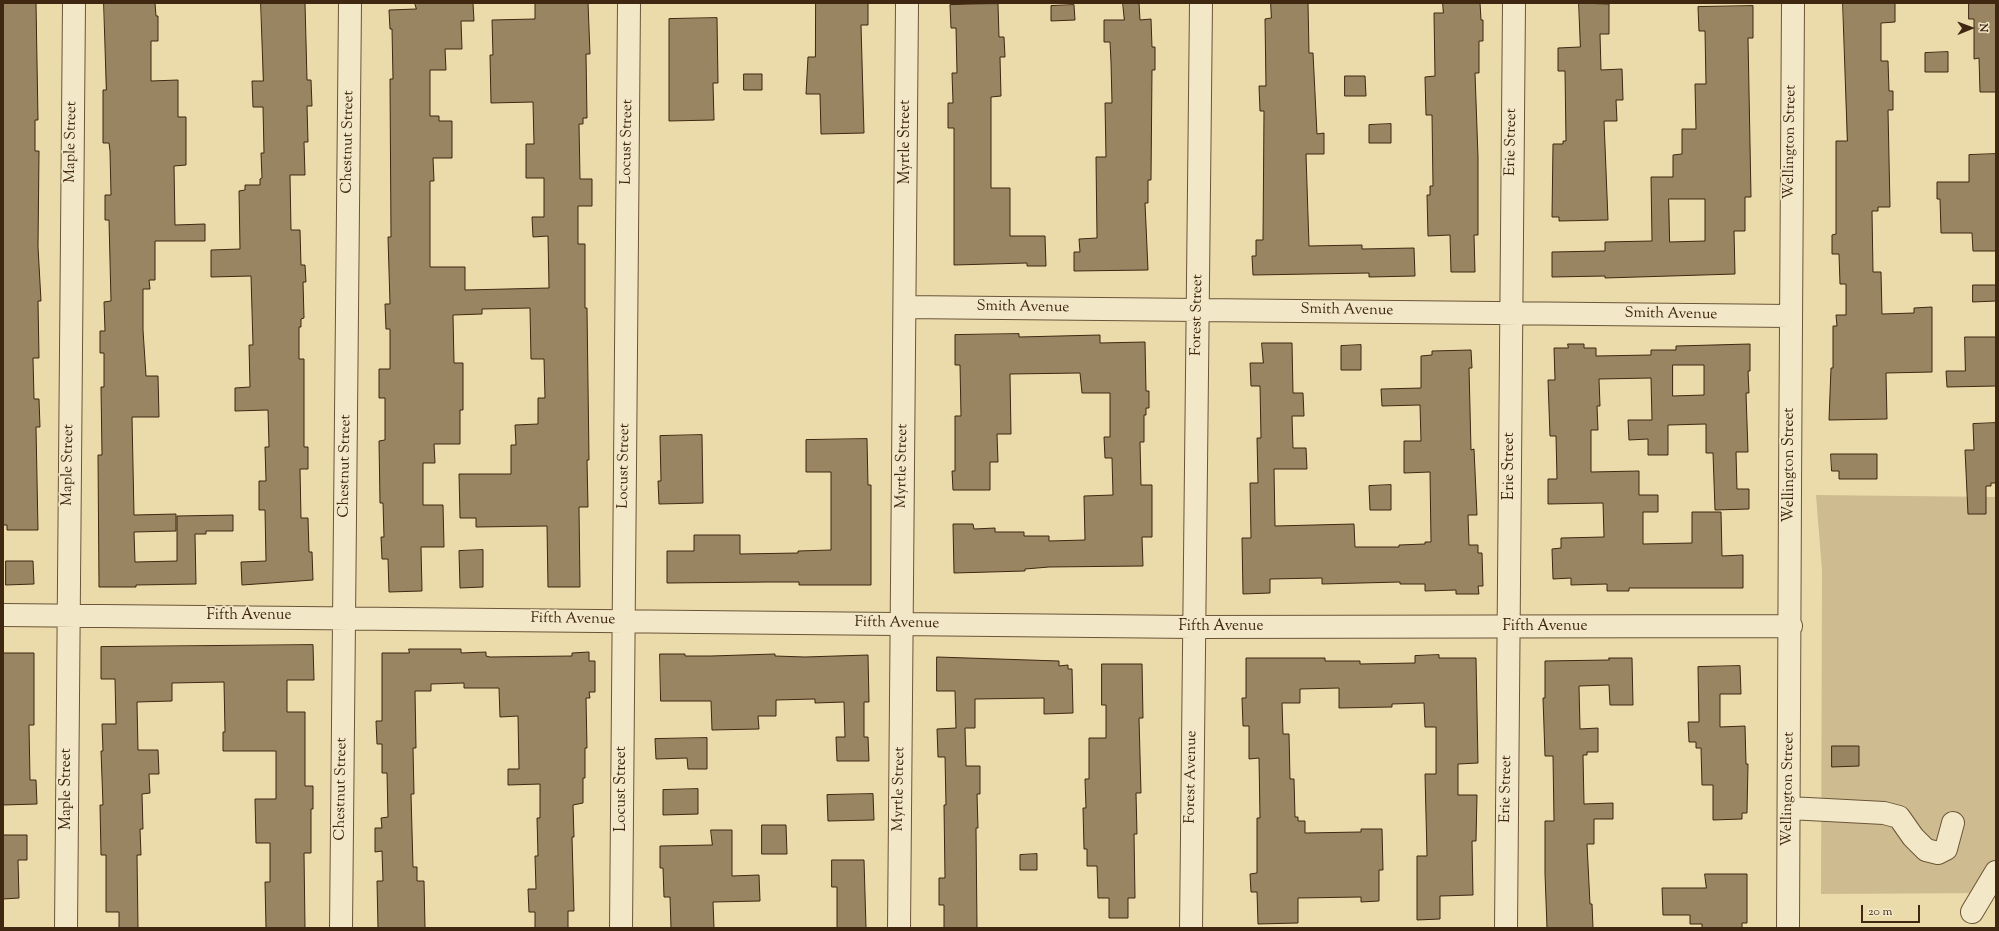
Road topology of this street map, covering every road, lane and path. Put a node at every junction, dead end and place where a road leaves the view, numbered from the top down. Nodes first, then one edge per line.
1 (74, 3) edge
2 (350, 3) edge
3 (629, 3) edge
4 (907, 3) edge
5 (1201, 3) edge
6 (1514, 3) edge
7 (1793, 3) edge
8 (905, 307) junction
9 (1198, 310) junction
10 (1511, 314) junction
11 (1790, 316) junction
12 (3, 615) edge
13 (67, 615) junction
14 (344, 617) junction
15 (624, 621) junction
16 (901, 624) junction
17 (1791, 626) junction
18 (1194, 627) junction
19 (1509, 627) junction
20 (1789, 808) junction
21 (1953, 823) dead end
22 (1996, 872) edge
23 (1972, 912) dead end
24 (66, 928) edge
25 (341, 928) edge
26 (621, 928) edge
27 (898, 928) edge
28 (1191, 928) edge
29 (1506, 928) edge
30 (1788, 928) edge

1 - 13 street, Maple Street
2 - 14 street, Chestnut Street
3 - 15 street, Locust Street
4 - 8 street, Myrtle Street
5 - 9 street, Forest Street
6 - 10 street, Erie Street
7 - 11 street, Wellington Street
8 - 9 street, Smith Avenue
8 - 16 street, Myrtle Street
9 - 10 street, Smith Avenue
9 - 18 street, Forest Street
10 - 11 street, Smith Avenue
10 - 19 street, Erie Street
11 - 17 street, Wellington Street
12 - 13 street, Fifth Avenue
13 - 14 street, Fifth Avenue
13 - 24 street, Maple Street
14 - 15 street, Fifth Avenue
14 - 25 street, Chestnut Street
15 - 16 street, Fifth Avenue
15 - 26 street, Locust Street
16 - 18 street, Fifth Avenue
16 - 27 street, Myrtle Street
17 - 19 street, Fifth Avenue
17 - 20 street, Wellington Street
18 - 19 street, Fifth Avenue
18 - 28 street, Forest Avenue
19 - 29 street, Erie Street
20 - 21 street
20 - 30 street, Wellington Street
22 - 23 street

